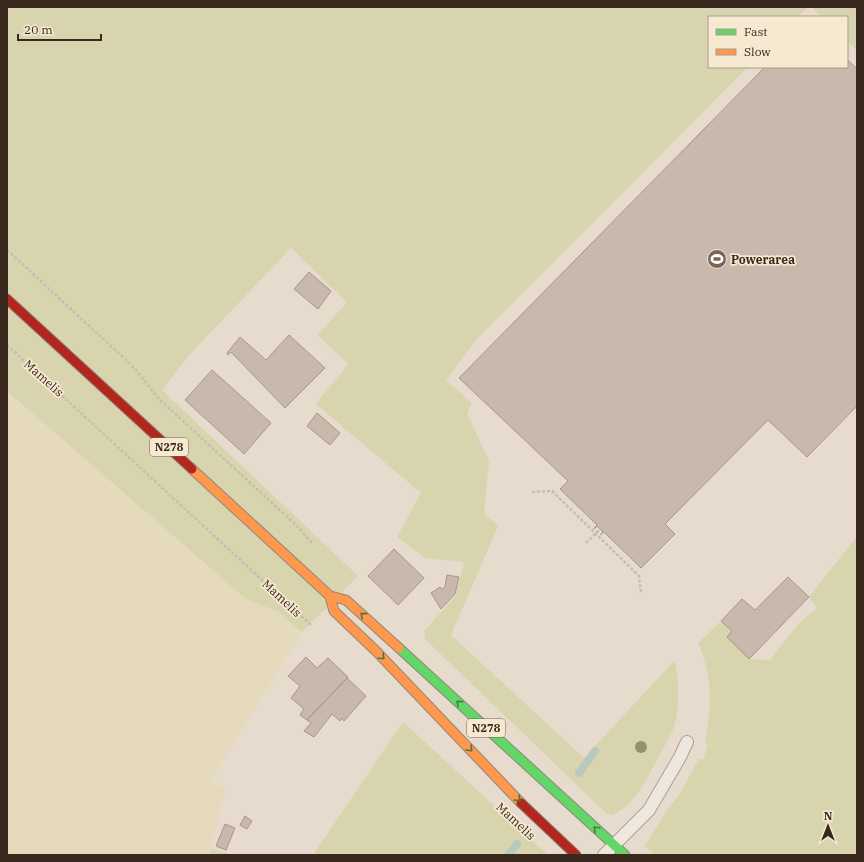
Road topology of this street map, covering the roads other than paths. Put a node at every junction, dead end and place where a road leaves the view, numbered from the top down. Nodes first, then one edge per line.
1 (7, 299) edge
2 (330, 596) junction
3 (687, 742) dead end
4 (614, 845) junction
5 (576, 855) edge
6 (604, 855) edge
7 (625, 855) edge

1 - 2 main road, Mamelis / N278
4 -> 2 main road, Mamelis / N278
2 -> 5 main road, Mamelis / N278
3 - 4 lane
4 - 6 lane
4 - 7 main road, Mamelis / N278

